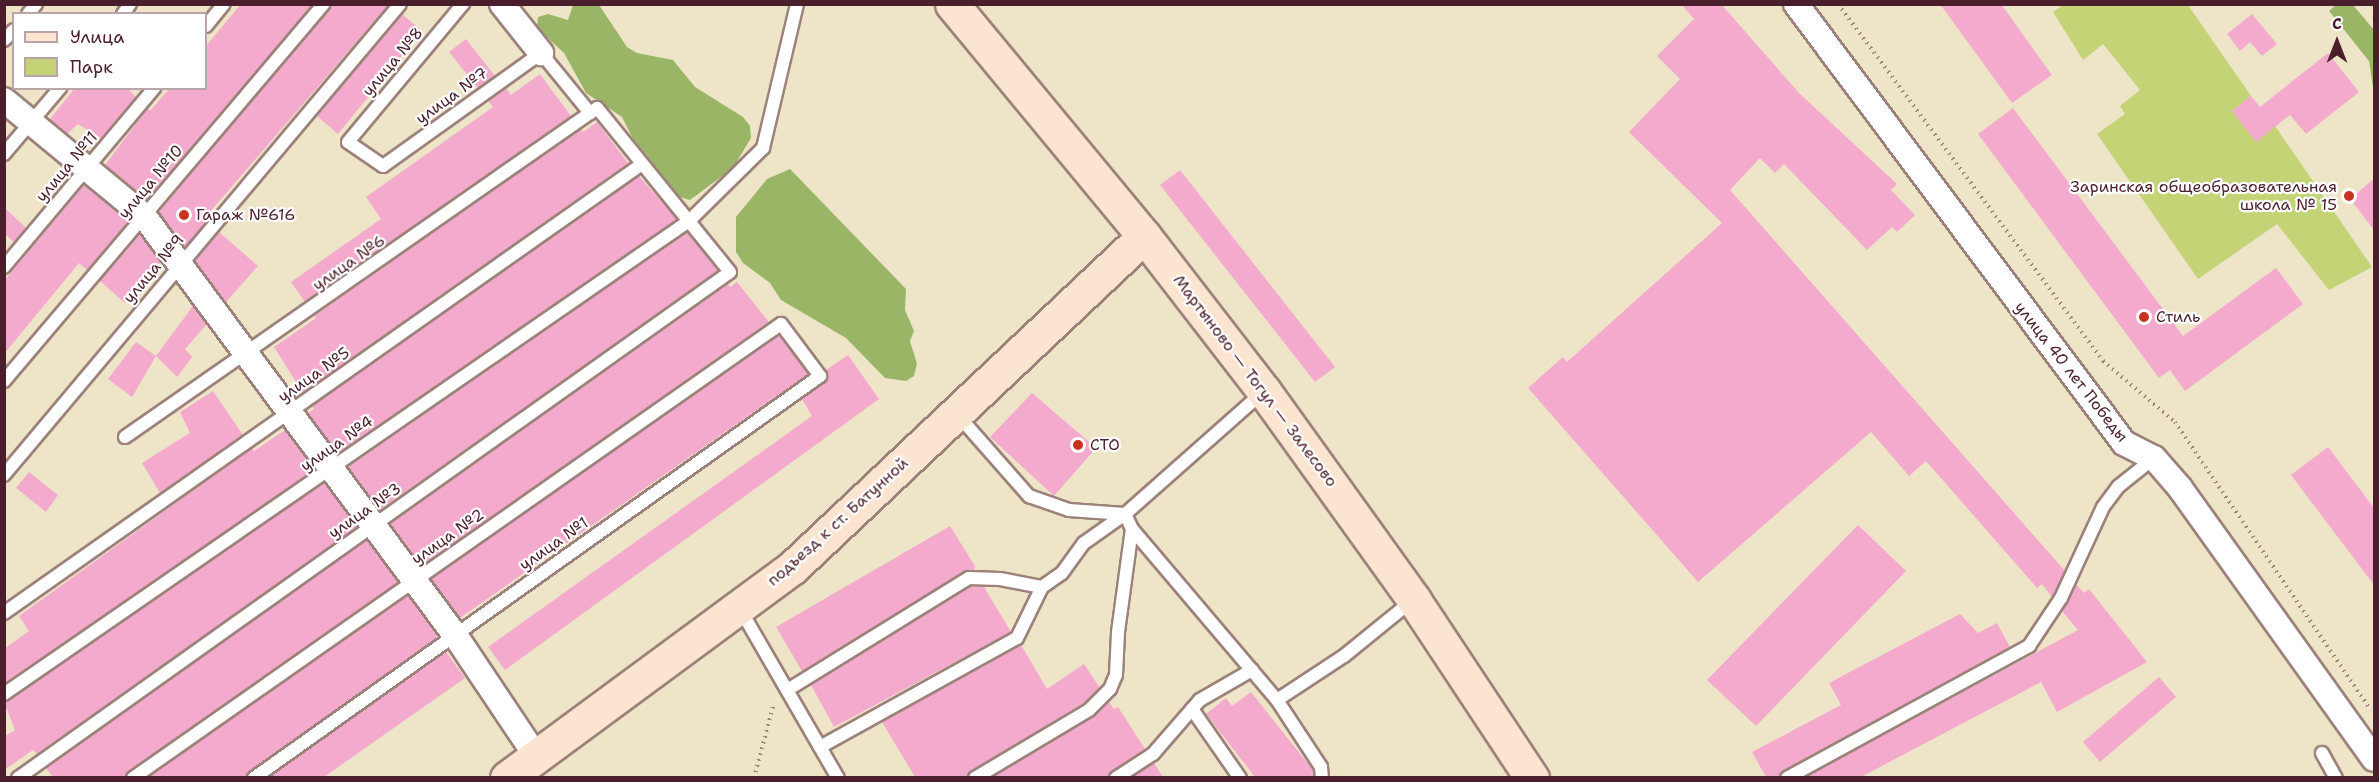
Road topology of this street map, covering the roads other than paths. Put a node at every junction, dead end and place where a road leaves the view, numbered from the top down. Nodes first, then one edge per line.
1 (224, 4) edge
2 (324, 4) edge
3 (400, 4) edge
4 (463, 4) edge
5 (502, 4) edge
6 (797, 4) edge
7 (952, 4) edge
8 (1796, 4) edge
9 (207, 25) edge
10 (541, 53) junction
11 (58, 90) edge
12 (152, 90) edge
13 (4, 100) edge
14 (590, 113) junction
15 (31, 123) junction
16 (4, 154) edge
17 (642, 164) junction
18 (383, 166) joint
19 (86, 170) junction
20 (144, 216) junction
21 (689, 221) junction
22 (1144, 236) junction
23 (180, 263) junction
24 (4, 267) edge
25 (781, 324) joint
26 (249, 354) junction
27 (4, 381) edge
28 (1264, 392) junction
29 (291, 411) junction
30 (955, 411) junction
31 (125, 437) dead end
32 (2154, 458) junction
33 (332, 467) junction
34 (4, 475) edge
35 (1125, 514) junction
36 (374, 525) junction
37 (1132, 529) junction
38 (415, 580) junction
39 (1042, 587) junction
40 (1414, 600) junction
41 (740, 608) junction
42 (4, 613) edge
43 (455, 635) junction
44 (1252, 669) junction
45 (789, 689) junction
46 (4, 694) edge
47 (1277, 700) junction
48 (1192, 709) junction
49 (820, 747) junction
50 (2322, 753) dead end
51 (536, 756) junction
52 (2374, 759) edge
53 (1237, 776) edge
54 (18, 777) edge
55 (133, 777) edge
56 (254, 777) edge
57 (507, 777) edge
58 (838, 777) edge
59 (975, 777) edge
60 (1116, 777) edge
61 (1322, 777) edge
62 (1532, 777) edge
63 (1787, 777) edge
64 (2336, 777) edge

1 - 9 lane
2 - 20 lane, улица №10
3 - 23 lane, улица №9
4 - 18 lane, улица №8
5 - 10 street
6 - 21 lane, улица №4
7 - 22 street, Мартыново — Тогул — Залесово
8 - 32 street, улица 40 лет Победы
10 - 14 lane
10 - 18 lane, улица №7
11 - 15 lane
12 - 19 lane, улица №11
13 - 15 street
14 - 17 lane
14 - 26 lane, улица №6
15 - 16 lane
15 - 19 street
17 - 21 lane
17 - 29 lane, улица №5
19 - 20 street
19 - 24 lane, улица №11
20 - 23 street
20 - 27 lane, улица №10
21 - 33 lane, улица №4
21 - 36 lane, улица №3
22 - 28 street, Мартыново — Тогул — Залесово
22 - 30 street, подъезд к ст. Батунной
23 - 26 street
23 - 34 lane, улица №9
25 - 38 lane, улица №2
25 - 43 lane, улица №1
26 - 29 street
26 - 31 lane, улица №6
28 - 35 lane
28 - 40 street, Мартыново — Тогул — Залесово
29 - 33 street
29 - 42 lane, улица №5
30 - 35 lane
30 - 41 street, подъезд к ст. Батунной
32 - 52 street, улица 40 лет Победы
32 - 63 lane
33 - 36 street
33 - 46 lane, улица №4
35 - 37 lane
35 - 39 lane
36 - 38 street
36 - 54 lane, улица №3
37 - 44 lane
37 - 59 lane
38 - 43 street
38 - 55 lane, улица №2
39 - 45 lane
39 - 49 lane
40 - 47 lane
40 - 62 street, Мартыново — Тогул — Залесово
41 - 45 lane
41 - 51 street, подъезд к ст. Батунной
43 - 51 street
43 - 56 lane, улица №1
44 - 47 lane
44 - 48 lane
45 - 49 lane
47 - 61 lane
48 - 53 lane
48 - 60 lane
49 - 58 lane
50 - 64 lane
51 - 57 street, подъезд к ст. Батунной

